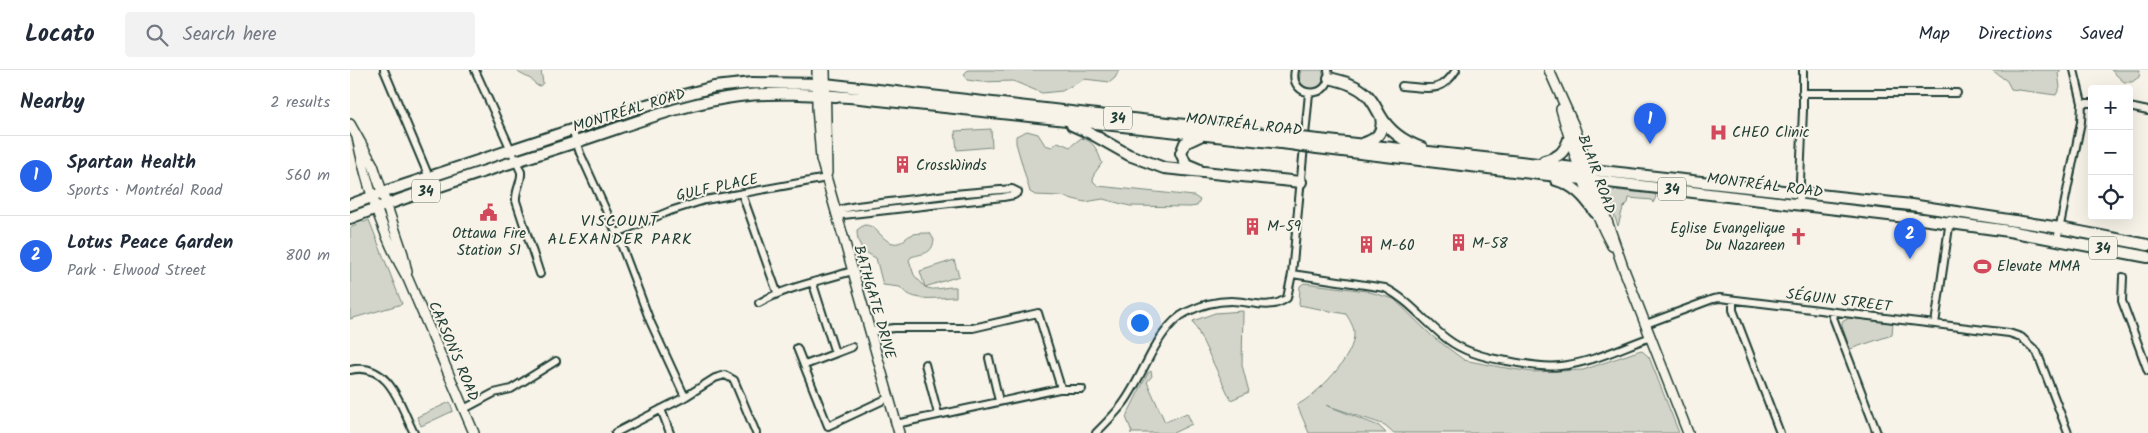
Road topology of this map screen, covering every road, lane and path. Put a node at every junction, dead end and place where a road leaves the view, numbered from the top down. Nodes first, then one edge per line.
1 (384, 70) edge
2 (476, 70) edge
3 (817, 70) edge
4 (825, 70) edge
5 (1295, 70) edge
6 (1456, 70) edge
7 (1549, 70) edge
8 (1803, 70) edge
9 (2074, 70) edge
10 (1329, 74) edge
11 (821, 83) junction
12 (1402, 86) dead end
13 (1556, 87) junction
14 (707, 88) junction
15 (1309, 93) junction
16 (1802, 93) junction
17 (1957, 93) dead end
18 (821, 95) junction
19 (710, 101) junction
20 (2082, 103) junction
21 (2088, 103) edge
22 (2133, 108) edge
23 (2148, 111) edge
24 (1381, 117) junction
25 (1054, 119) junction
26 (350, 124) edge
27 (572, 130) junction
28 (1203, 135) junction
29 (1569, 139) junction
30 (1290, 141) junction
31 (576, 142) junction
32 (1318, 144) junction
33 (1362, 145) junction
34 (512, 150) junction
35 (1437, 153) junction
36 (516, 160) junction
37 (1536, 163) junction
38 (1584, 168) junction
39 (1203, 171) junction
40 (1529, 173) junction
41 (428, 177) junction
42 (827, 178) junction
43 (1588, 180) junction
44 (1301, 182) junction
45 (1800, 192) junction
46 (377, 194) junction
47 (742, 194) junction
48 (1866, 200) junction
49 (386, 204) junction
50 (1799, 204) junction
51 (350, 205) edge
52 (376, 208) junction
53 (1951, 211) junction
54 (1595, 212) junction
55 (1865, 212) junction
56 (835, 213) junction
57 (350, 218) edge
58 (1949, 223) junction
59 (2060, 228) junction
60 (617, 233) junction
61 (2058, 240) junction
62 (2148, 245) edge
63 (2148, 257) edge
64 (1623, 267) junction
65 (852, 271) junction
66 (540, 274) dead end
67 (1292, 274) junction
68 (2123, 277) dead end
69 (408, 280) junction
70 (813, 284) junction
71 (777, 292) junction
72 (1733, 300) junction
73 (759, 303) dead end
74 (1831, 312) junction
75 (1646, 324) junction
76 (1935, 324) junction
77 (870, 331) junction
78 (1651, 336) junction
79 (852, 347) dead end
80 (797, 348) dead end
81 (834, 353) junction
82 (988, 358) dead end
83 (556, 361) dead end
84 (926, 364) dead end
85 (805, 365) junction
86 (350, 370) edge
87 (2148, 370) edge
88 (1061, 388) junction
89 (1082, 388) dead end
90 (685, 397) junction
91 (888, 398) junction
92 (999, 401) junction
93 (464, 409) junction
94 (660, 409) junction
95 (938, 414) junction
96 (897, 429) edge
97 (414, 433) edge
98 (474, 433) edge
99 (615, 433) edge
100 (670, 433) edge
101 (756, 433) edge
102 (1096, 433) edge
103 (1688, 433) edge
104 (1780, 433) edge
105 (1877, 433) edge
106 (2068, 433) edge

1 - 41 street
2 - 34 street
3 - 11 street
4 - 11 street
5 - 15 street
6 - 12 street
7 - 13 street, BLAIR ROAD
8 - 16 street
9 - 20 street
10 - 15 street
10 - 24 main road
11 - 14 main road, MONTRÉAL ROAD / 34
11 - 18 street, BATHGATE DRIVE
11 - 30 main road, MONTRÉAL ROAD / 34
13 - 29 street, BLAIR ROAD
13 - 38 street, BLAIR ROAD
14 - 19 main road
14 - 27 main road, MONTRÉAL ROAD / 34
15 - 44 street
16 - 17 street
16 - 45 street
18 - 19 main road, MONTRÉAL ROAD / 34
18 - 25 main road, MONTRÉAL ROAD / 34
18 - 42 street, BATHGATE DRIVE
19 - 31 main road, MONTRÉAL ROAD / 34
20 - 21 street
20 - 59 street
22 - 23 street
24 - 33 main road
24 - 35 main road
25 - 28 main road, MONTRÉAL ROAD / 34
25 - 39 main road
26 - 46 street
27 - 31 street
27 - 34 main road, MONTRÉAL ROAD / 34
28 - 30 main road, MONTRÉAL ROAD / 34
28 - 39 main road
29 - 37 main road
29 - 38 street, BLAIR ROAD
30 - 32 main road, MONTRÉAL ROAD / 34, bridge
31 - 36 main road, MONTRÉAL ROAD / 34
31 - 60 street
32 - 33 main road, MONTRÉAL ROAD / 34
32 - 40 main road, MONTRÉAL ROAD / 34
33 - 35 main road, MONTRÉAL ROAD / 34
34 - 36 street
34 - 41 main road, MONTRÉAL ROAD / 34
35 - 37 main road, MONTRÉAL ROAD / 34
36 - 49 main road, MONTRÉAL ROAD / 34
36 - 66 street
37 - 38 main road, MONTRÉAL ROAD / 34
38 - 43 street, BLAIR ROAD
38 - 45 main road, MONTRÉAL ROAD / 34
39 - 44 main road
40 - 43 main road, MONTRÉAL ROAD / 34
40 - 54 main road
41 - 46 main road, MONTRÉAL ROAD / 34
42 - 47 street, GULF PLACE
42 - 56 street, BATHGATE DRIVE
43 - 50 main road, MONTRÉAL ROAD / 34
43 - 54 street, BLAIR ROAD
43 - 64 street, BLAIR ROAD
44 - 67 street
45 - 48 main road, MONTRÉAL ROAD / 34
45 - 50 street
46 - 49 street, CARSON'S ROAD
46 - 51 main road, MONTRÉAL ROAD / 34
46 - 52 street, CARSON'S ROAD
47 - 60 street, GULF PLACE
47 - 71 street
48 - 53 main road, MONTRÉAL ROAD / 34
48 - 55 main road
49 - 52 main road, MONTRÉAL ROAD / 34
49 - 69 street, CARSON'S ROAD
50 - 55 main road, MONTRÉAL ROAD / 34
52 - 57 main road, MONTRÉAL ROAD / 34
52 - 69 street, CARSON'S ROAD
53 - 58 street
53 - 59 main road, MONTRÉAL ROAD / 34
54 - 64 street, BLAIR ROAD
55 - 58 main road, MONTRÉAL ROAD / 34
56 - 56 street
56 - 65 street, BATHGATE DRIVE
58 - 61 main road, MONTRÉAL ROAD / 34
58 - 76 street
59 - 61 street
59 - 62 main road, MONTRÉAL ROAD / 34
60 - 90 street
61 - 63 main road, MONTRÉAL ROAD / 34
64 - 75 street, BLAIR ROAD
65 - 70 street
65 - 77 street, BATHGATE DRIVE
67 - 78 street
67 - 102 street
68 - 87 street
69 - 93 street, CARSON'S ROAD
70 - 71 street
70 - 81 street
71 - 73 street
72 - 74 street, SÉGUIN STREET
72 - 75 street, SÉGUIN STREET
72 - 104 street
74 - 76 street, SÉGUIN STREET
74 - 105 street
75 - 78 street, BLAIR ROAD
76 - 106 street, SÉGUIN STREET
77 - 88 street
77 - 91 street, BATHGATE DRIVE
78 - 103 street, BLAIR ROAD
79 - 81 street
80 - 85 street
81 - 85 street
82 - 92 street
83 - 93 street
84 - 95 street
85 - 91 street
86 - 97 street
88 - 89 street
88 - 92 street
90 - 94 street
90 - 101 street
91 - 96 street, BATHGATE DRIVE
92 - 95 street
93 - 98 street, CARSON'S ROAD
94 - 99 street
94 - 100 street
95 - 96 street

